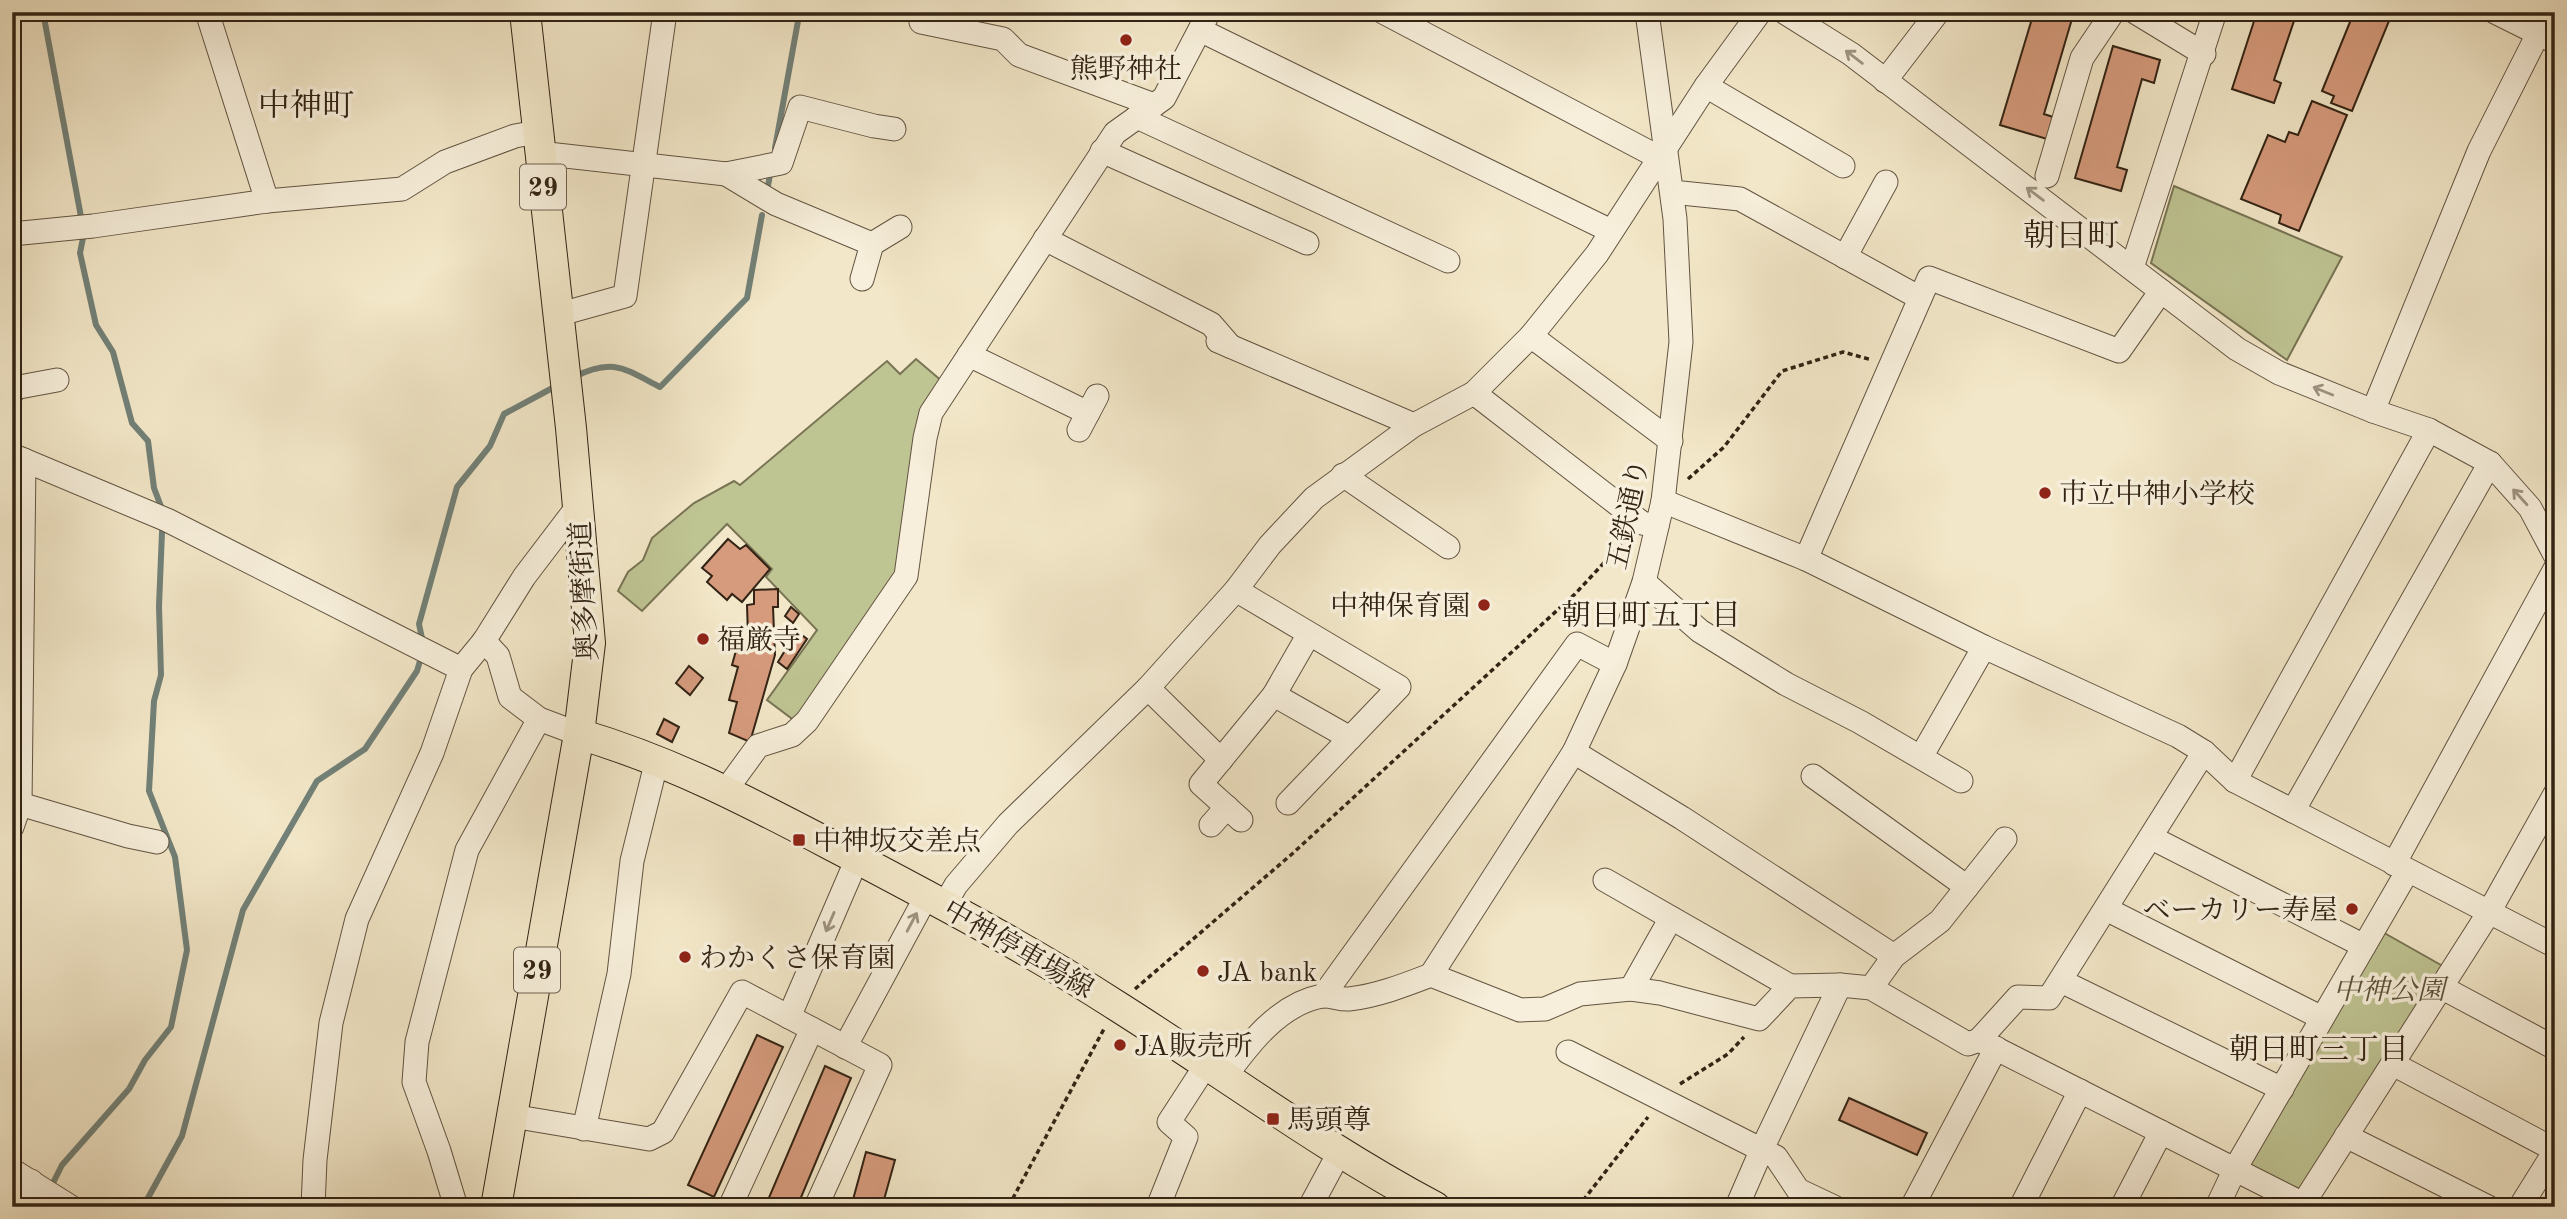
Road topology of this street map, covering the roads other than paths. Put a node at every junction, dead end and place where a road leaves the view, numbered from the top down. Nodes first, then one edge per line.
1 (206, 12) edge
2 (525, 12) edge
3 (665, 12) edge
4 (920, 12) edge
5 (1383, 12) edge
6 (1647, 12) edge
7 (1760, 12) edge
8 (1784, 12) edge
9 (1938, 12) edge
10 (2113, 12) edge
11 (2135, 12) edge
12 (2216, 12) edge
13 (2495, 12) edge
14 (2549, 12) edge
15 (1205, 21) edge
16 (2546, 38) edge
17 (2204, 54) junction
18 (1885, 81) junction
19 (1706, 86) junction
20 (1145, 111) junction
21 (894, 129) dead end
22 (538, 143) junction
23 (1102, 150) junction
24 (1663, 153) junction
25 (644, 165) junction
26 (1843, 166) dead end
27 (726, 174) junction
28 (2047, 176) dead end
29 (1886, 182) dead end
30 (1672, 192) junction
31 (267, 201) junction
32 (900, 227) dead end
33 (1611, 231) junction
34 (12, 234) edge
35 (1045, 239) junction
36 (1307, 243) dead end
37 (872, 244) junction
38 (1846, 257) junction
39 (1448, 261) dead end
40 (2132, 268) junction
41 (862, 279) dead end
42 (2161, 290) junction
43 (1920, 298) junction
44 (557, 315) junction
45 (1531, 336) junction
46 (969, 355) junction
47 (44, 389) dead end
48 (12, 393) edge
49 (1474, 393) junction
50 (2373, 411) junction
51 (1088, 413) dead end
52 (1414, 425) junction
53 (2429, 430) junction
54 (1671, 441) junction
55 (18, 458) edge
56 (2490, 463) junction
57 (1343, 475) junction
58 (1662, 501) junction
59 (578, 506) junction
60 (1649, 525) junction
61 (1448, 547) dead end
62 (2555, 555) edge
63 (1806, 559) junction
64 (2555, 569) edge
65 (1644, 582) junction
66 (1236, 590) junction
67 (1309, 634) junction
68 (484, 641) junction
69 (1984, 647) junction
70 (1615, 664) junction
71 (461, 668) junction
72 (1148, 688) junction
73 (1274, 695) junction
74 (539, 719) junction
75 (579, 734) junction
76 (1350, 738) junction
77 (1574, 752) junction
78 (2204, 752) junction
79 (1921, 757) junction
80 (657, 760) junction
81 (1221, 760) junction
82 (1813, 776) dead end
83 (1961, 781) dead end
84 (2235, 782) junction
85 (726, 790) junction
86 (2555, 794) edge
87 (1288, 803) dead end
88 (20, 804) junction
89 (2293, 811) junction
90 (1211, 825) dead end
91 (12, 827) edge
92 (2152, 838) junction
93 (2006, 839) dead end
94 (157, 842) dead end
95 (857, 859) junction
96 (2400, 868) junction
97 (1605, 880) dead end
98 (1967, 887) junction
99 (936, 900) junction
100 (2106, 909) junction
101 (2488, 914) junction
102 (1671, 918) junction
103 (2364, 946) junction
104 (2555, 946) edge
105 (1894, 956) junction
106 (1432, 975) junction
107 (2061, 981) junction
108 (1840, 985) junction
109 (1790, 986) junction
110 (1871, 988) junction
111 (2441, 988) junction
112 (1631, 989) junction
113 (1323, 996) junction
114 (789, 1017) junction
115 (2322, 1018) junction
116 (812, 1029) junction
117 (1988, 1044) junction
118 (845, 1047) junction
119 (2555, 1048) edge
120 (1568, 1052) dead end
121 (2393, 1064) junction
122 (1216, 1071) junction
123 (2282, 1089) junction
124 (2080, 1091) junction
125 (512, 1116) junction
126 (584, 1129) junction
127 (2161, 1132) junction
128 (2346, 1136) junction
129 (1762, 1149) junction
130 (2555, 1151) edge
131 (1339, 1153) junction
132 (2235, 1169) junction
133 (42, 1189) edge
134 (1739, 1202) dead end
135 (1433, 1206) edge
136 (2304, 1206) edge
137 (17, 1207) edge
138 (313, 1207) edge
139 (456, 1207) edge
140 (496, 1207) edge
141 (730, 1207) edge
142 (816, 1207) edge
143 (1157, 1207) edge
144 (1310, 1207) edge
145 (1834, 1207) edge
146 (1912, 1207) edge
147 (2021, 1207) edge
148 (2122, 1207) edge
149 (2217, 1207) edge
150 (2488, 1207) edge
151 (2520, 1207) edge

1 - 31 street
2 - 22 main road, 奥多摩街道 / 29
3 - 25 street
4 - 20 street
5 - 24 street
6 - 24 street, 五鉄通り
7 - 19 street
18 -> 8 street
9 - 18 street
10 - 28 street
11 - 17 street
12 - 17 street
13 - 16 street
14 - 16 street
15 - 20 street
15 - 33 street
16 - 50 street
17 - 40 street
40 -> 18 street
19 - 24 street
19 - 26 street
20 - 23 street
20 - 39 street
21 - 27 street
22 - 25 street
22 - 31 street
22 - 44 main road, 奥多摩街道 / 29
23 - 35 street
23 - 36 street
24 - 30 street, 五鉄通り
24 - 33 street
25 - 27 street
25 - 44 street
27 - 37 street
29 - 38 street
30 - 38 street
30 - 54 street, 五鉄通り
31 - 34 street
32 - 37 street
33 - 45 street
35 - 46 street
35 - 52 street
37 - 41 street
38 - 43 street
40 - 42 street
42 - 43 street
50 -> 42 street
43 - 63 street
44 - 59 main road, 奥多摩街道 / 29
45 - 49 street
45 - 54 street
46 - 51 street
46 - 85 street
47 - 48 street
49 - 52 street
49 - 60 street
50 - 53 street
52 - 57 street
53 - 56 street
53 - 84 street
54 - 58 street, 五鉄通り
55 - 71 street
55 - 88 street
62 -> 56 street
56 - 89 street
57 - 61 street
57 - 66 street
58 - 60 street, 五鉄通り
58 - 63 street
59 - 68 street
59 - 75 main road, 奥多摩街道 / 29
60 - 65 street, 五鉄通り
63 - 69 street
64 - 96 street
65 - 70 street, 五鉄通り
65 - 79 street
66 - 67 street
66 - 72 street
67 - 73 street
67 - 76 street
68 - 71 street
68 - 74 street
69 - 78 street
69 - 79 street
70 - 77 street, 五鉄通り
70 - 113 street
71 - 138 street
72 - 81 street
72 - 99 street
73 - 76 street
73 - 81 street
74 - 75 street
74 - 139 street
75 - 80 main road, 中神停車場線
75 - 125 main road, 奥多摩街道 / 29
76 - 87 street
77 - 105 street
77 - 106 street, 五鉄通り
78 - 84 street
78 - 92 street
79 - 83 street
80 - 85 main road, 中神停車場線
80 - 126 street
81 - 90 street
82 - 98 street
84 - 89 street
85 - 95 main road, 中神停車場線
86 - 101 street
88 - 91 street
88 - 94 street
89 - 96 street
92 - 100 street
92 - 103 street
93 - 98 street
95 - 99 main road, 中神停車場線
95 -> 114 street
96 - 101 street
96 - 103 street
97 - 102 street
98 - 105 street
118 -> 99 street
99 - 122 main road, 中神停車場線
100 - 107 street
100 - 115 street
101 - 104 street
101 - 111 street
102 - 109 street
102 - 112 street
103 - 115 street
105 - 110 street
106 - 112 street
106 - 113 street
107 - 117 street
107 - 123 street
108 - 109 street
108 - 110 street
108 - 129 street
109 - 112 street
110 - 117 street
111 - 119 street
111 - 121 street
113 - 122 street
114 - 116 street
114 - 126 street
115 - 123 street
116 - 118 street
116 - 141 street
117 - 124 street
117 - 146 street
118 - 142 street
120 - 129 street
121 - 128 street
121 - 130 street
122 - 131 main road, 中神停車場線
122 - 143 street
123 - 132 street
124 - 127 street
124 - 147 street
125 - 126 street
125 - 140 main road, 奥多摩街道 / 29
127 - 132 street
127 - 148 street
128 - 136 street
128 - 150 street
129 - 134 street
129 - 145 street
130 - 151 street
131 - 135 main road, 中神停車場線
131 - 144 street
132 - 136 street
132 - 149 street
133 - 137 street

